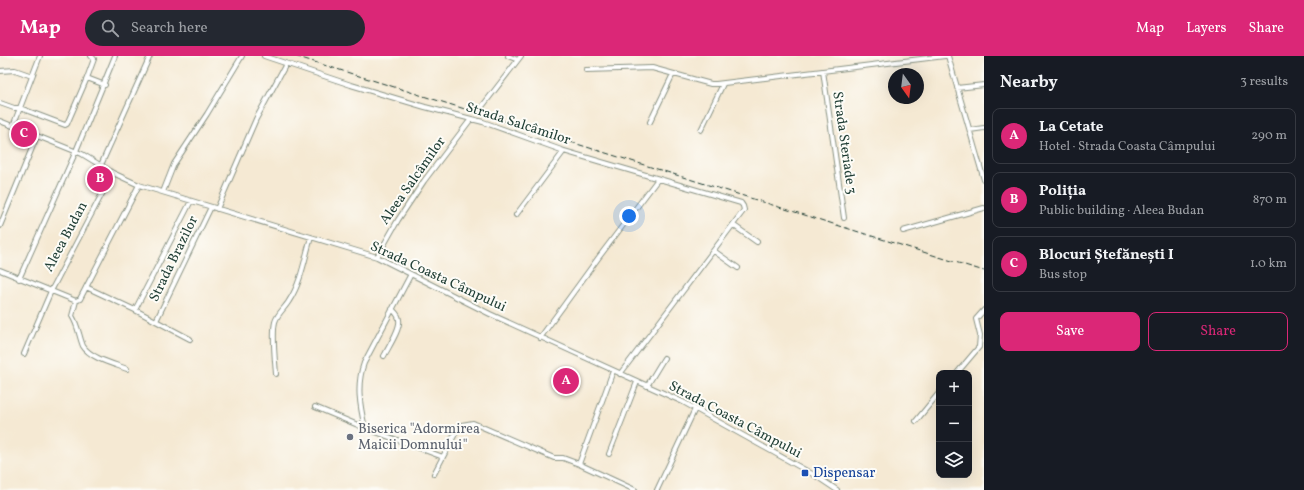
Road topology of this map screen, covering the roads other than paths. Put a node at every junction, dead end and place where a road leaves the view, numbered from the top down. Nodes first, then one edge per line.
1 (40, 56) edge
2 (91, 56) edge
3 (116, 56) edge
4 (150, 56) edge
5 (242, 56) edge
6 (264, 56) edge
7 (508, 56) edge
8 (947, 56) edge
9 (519, 58) edge
10 (286, 64) junction
11 (586, 70) dead end
12 (0, 71) edge
13 (822, 71) junction
14 (673, 74) junction
15 (32, 76) junction
16 (87, 78) junction
17 (723, 84) junction
18 (984, 84) edge
19 (105, 85) junction
20 (957, 88) junction
21 (0, 102) edge
22 (20, 108) junction
23 (481, 108) dead end
24 (471, 119) junction
25 (0, 121) edge
26 (650, 122) dead end
27 (13, 126) junction
28 (984, 128) edge
29 (702, 130) dead end
30 (970, 130) junction
31 (37, 136) junction
32 (76, 151) junction
33 (564, 151) junction
34 (979, 161) junction
35 (984, 161) edge
36 (100, 165) junction
37 (113, 173) junction
38 (984, 178) edge
39 (658, 180) junction
40 (139, 185) junction
41 (163, 192) junction
42 (191, 201) junction
43 (212, 207) junction
44 (984, 208) edge
45 (217, 209) junction
46 (516, 215) dead end
47 (844, 218) dead end
48 (733, 225) junction
49 (0, 226) edge
50 (903, 231) dead end
51 (311, 237) junction
52 (757, 242) dead end
53 (714, 251) junction
54 (377, 257) junction
55 (738, 268) dead end
56 (0, 270) edge
57 (411, 274) junction
58 (19, 279) junction
59 (86, 287) junction
60 (51, 291) junction
61 (76, 301) junction
62 (392, 309) junction
63 (135, 310) junction
64 (984, 310) edge
65 (156, 321) junction
66 (540, 338) junction
67 (190, 339) dead end
68 (24, 354) dead end
69 (384, 356) dead end
70 (664, 358) dead end
71 (127, 369) dead end
72 (960, 370) edge
73 (613, 371) junction
74 (276, 374) dead end
75 (620, 374) junction
76 (637, 382) junction
77 (647, 386) junction
78 (936, 397) edge
79 (315, 408) dead end
80 (696, 409) junction
81 (916, 421) dead end
82 (365, 428) junction
83 (609, 454) dead end
84 (443, 457) junction
85 (579, 464) junction
86 (434, 474) dead end
87 (635, 490) edge
88 (657, 490) edge
89 (837, 490) edge

1 - 15 street
2 - 16 street
3 - 19 street
4 - 36 street
5 - 41 street
6 - 10 street, Strada Salcâmilor
7 - 9 street
8 - 13 street
8 - 20 street
9 - 23 street
10 - 24 street, Strada Salcâmilor
10 - 45 street
11 - 14 street
12 - 15 street
13 - 17 street
13 - 47 street, Strada Steriade 3
14 - 17 street
14 - 26 street
15 - 22 street
16 - 19 street
16 - 22 street
17 - 29 street
18 - 20 street
19 - 32 street
20 - 30 street
21 - 22 street
22 - 27 street
24 - 33 street, Strada Salcâmilor
24 - 54 street, Aleea Salcâmilor
25 - 27 street, Strada Coasta Câmpului
27 - 31 street, Strada Coasta Câmpului
28 - 30 street
30 - 34 street
31 - 32 street, Strada Coasta Câmpului
31 - 49 street
32 - 36 street, Strada Coasta Câmpului
32 - 58 street
33 - 39 street, Strada Salcâmilor
33 - 46 street
34 - 35 street
34 - 38 street
36 - 37 street, Strada Coasta Câmpului
37 - 40 street, Strada Coasta Câmpului
37 - 60 street, Aleea Budan
39 - 48 street, Strada Salcâmilor
39 - 66 street
40 - 41 street, Strada Coasta Câmpului
40 - 59 street
41 - 42 street, Strada Coasta Câmpului
42 - 43 street, Strada Coasta Câmpului
42 - 63 street
43 - 45 street, Strada Coasta Câmpului
43 - 65 street, Strada Brazilor
44 - 50 street
45 - 51 street, Strada Coasta Câmpului
48 - 52 street
48 - 53 street
51 - 54 street, Strada Coasta Câmpului
51 - 74 street
53 - 55 street
53 - 75 street
54 - 57 street, Strada Coasta Câmpului
56 - 58 street
57 - 62 street
57 - 66 street, Strada Coasta Câmpului
58 - 60 street
59 - 61 street
59 - 63 street
60 - 61 street
60 - 68 street, Aleea Budan
61 - 71 street
62 - 69 street
62 - 82 street
63 - 65 street
64 - 72 street
65 - 67 street
66 - 73 street, Strada Coasta Câmpului
70 - 77 street
73 - 75 street, Strada Coasta Câmpului
73 - 85 street
75 - 76 street, Strada Coasta Câmpului
76 - 77 street, Strada Coasta Câmpului
76 - 83 street
77 - 80 street, Strada Coasta Câmpului
78 - 81 street
79 - 82 street
80 - 88 street
80 - 89 street, Strada Coasta Câmpului
82 - 84 street
84 - 85 street
84 - 86 street
85 - 87 street

